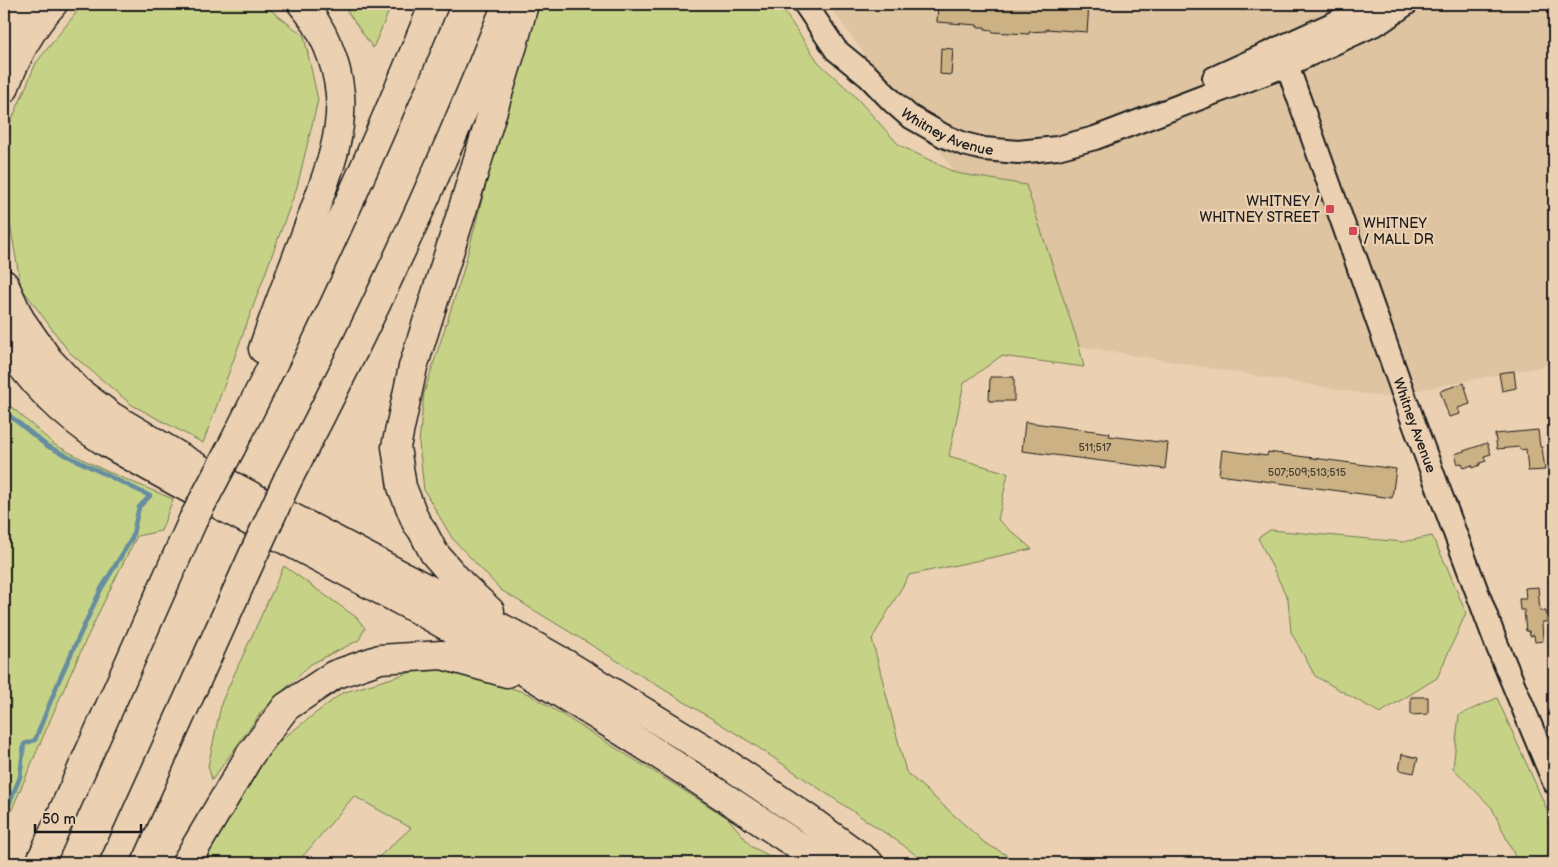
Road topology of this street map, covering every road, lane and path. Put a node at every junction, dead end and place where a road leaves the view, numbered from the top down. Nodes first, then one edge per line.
1 (20, 4) edge
2 (54, 4) edge
3 (302, 4) edge
4 (434, 4) edge
5 (507, 4) edge
6 (524, 4) edge
7 (805, 4) edge
8 (1376, 4) edge
9 (1406, 4) edge
10 (4, 28) edge
11 (1283, 57) junction
12 (4, 89) edge
13 (4, 284) edge
14 (4, 339) edge
15 (231, 448) junction
16 (515, 635) junction
17 (542, 683) junction
18 (1554, 782) edge
19 (40, 863) edge
20 (114, 863) edge
21 (186, 863) edge
22 (823, 863) edge
23 (869, 863) edge

1 - 10 highway
2 - 12 highway
3 - 15 highway
4 - 15 highway
5 - 20 highway, bridge
6 - 16 highway
7 - 11 main road, Whitney Avenue
8 - 11 main road
9 - 11 main road
11 - 18 main road, Whitney Avenue
13 - 16 highway
14 - 17 highway
15 - 19 highway, bridge
16 - 23 highway
17 - 21 highway
17 - 22 highway

